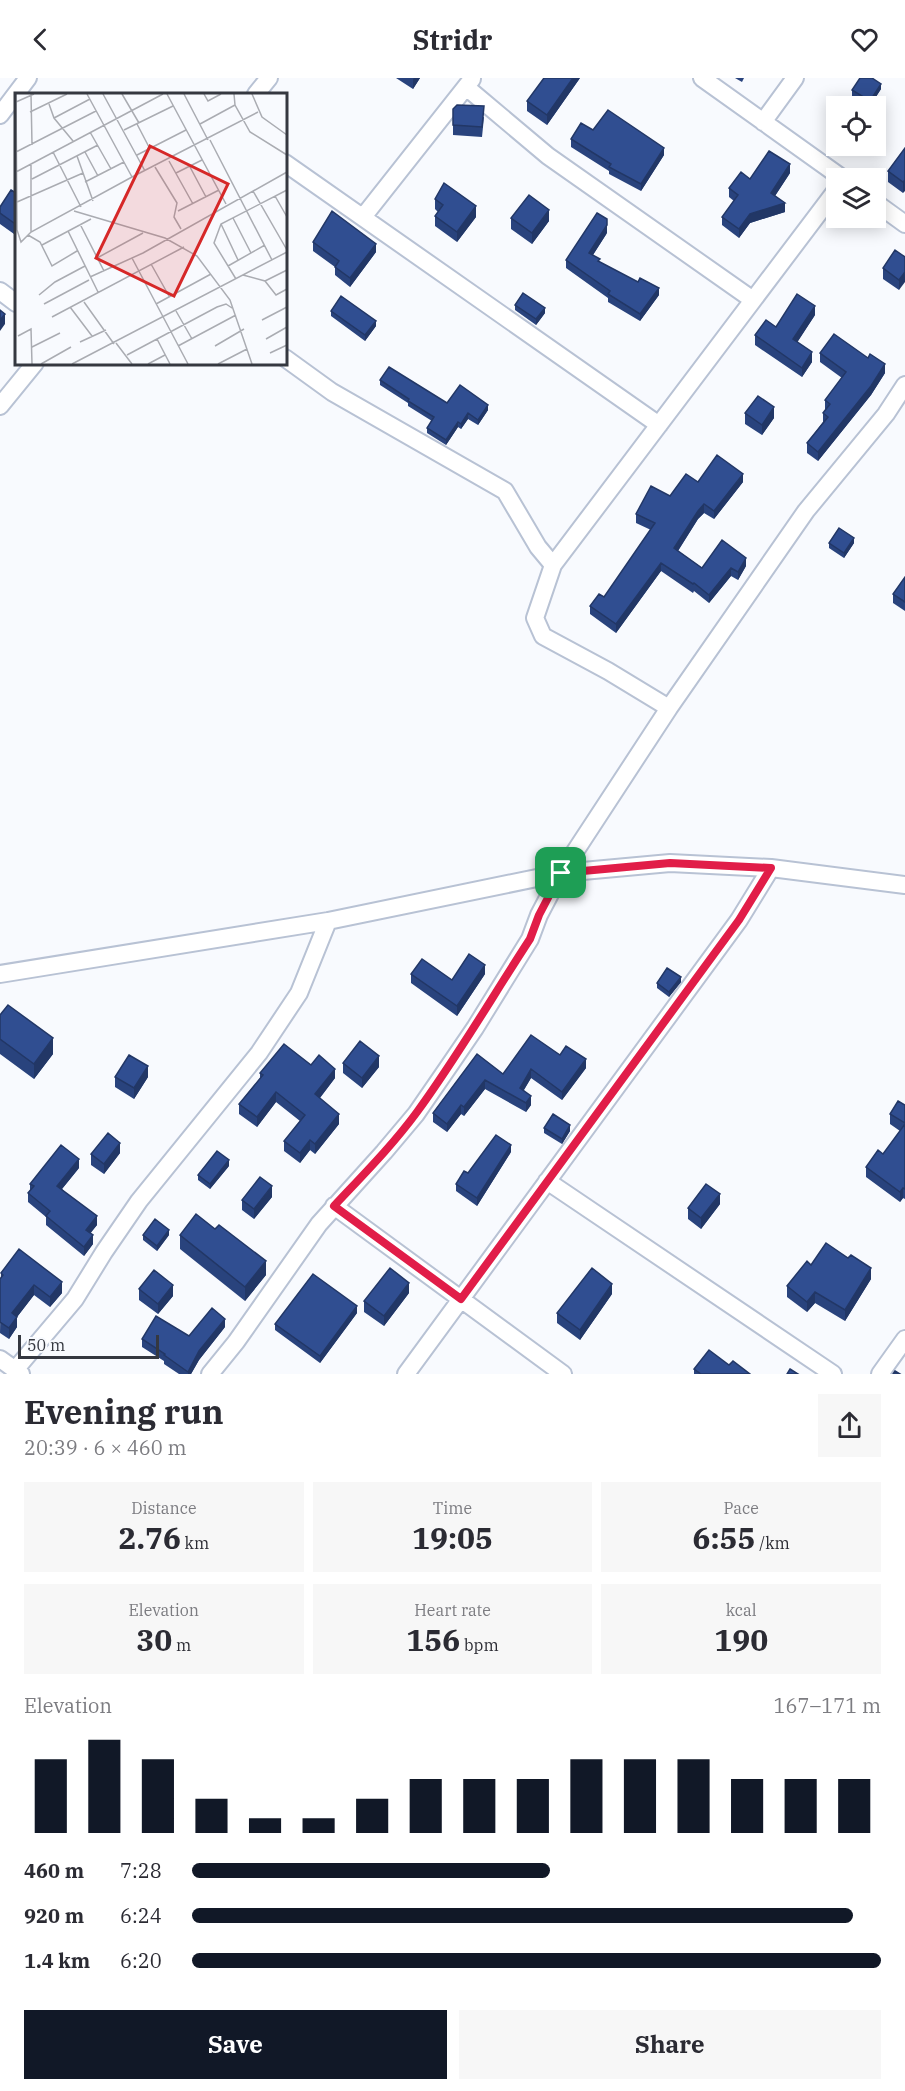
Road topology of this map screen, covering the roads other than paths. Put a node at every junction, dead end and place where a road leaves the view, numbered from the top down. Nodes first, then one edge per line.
1 (28, 78) edge
2 (269, 78) edge
3 (702, 78) edge
4 (795, 78) edge
5 (470, 82) edge
6 (257, 93) edge
7 (2, 107) edge
8 (763, 122) junction
9 (286, 164) edge
10 (828, 168) edge
11 (826, 204) edge
12 (886, 210) edge
13 (363, 217) junction
14 (905, 224) edge
15 (0, 291) edge
16 (753, 300) junction
17 (15, 302) edge
18 (286, 359) edge
19 (34, 364) edge
20 (905, 385) edge
21 (0, 406) edge
22 (659, 425) junction
23 (553, 565) junction
24 (669, 708) junction
25 (771, 868) junction
26 (561, 873) junction
27 (905, 885) edge
28 (328, 921) junction
29 (0, 974) edge
30 (547, 1181) junction
31 (334, 1206) junction
32 (461, 1299) junction
33 (905, 1339) edge
34 (0, 1359) edge
35 (18, 1372) edge
36 (210, 1374) edge
37 (406, 1374) edge
38 (563, 1374) edge
39 (833, 1374) edge
40 (880, 1374) edge

1 - 7 street
2 - 6 street
3 - 8 street
4 - 8 street
5 - 13 street
5 - 16 street
8 - 10 street
9 - 13 street
11 - 16 street
12 - 14 street
13 - 22 street
15 - 17 street
16 - 22 street
18 - 23 street
19 - 21 street
20 - 24 street
22 - 23 street
23 - 24 street
24 - 26 street
25 - 26 street
25 - 27 street
25 - 30 street
26 - 28 street
26 - 31 street
28 - 29 street
28 - 35 street
30 - 32 street
30 - 39 street
31 - 32 street
31 - 36 street
32 - 37 street
32 - 38 street
33 - 40 street
34 - 35 street

